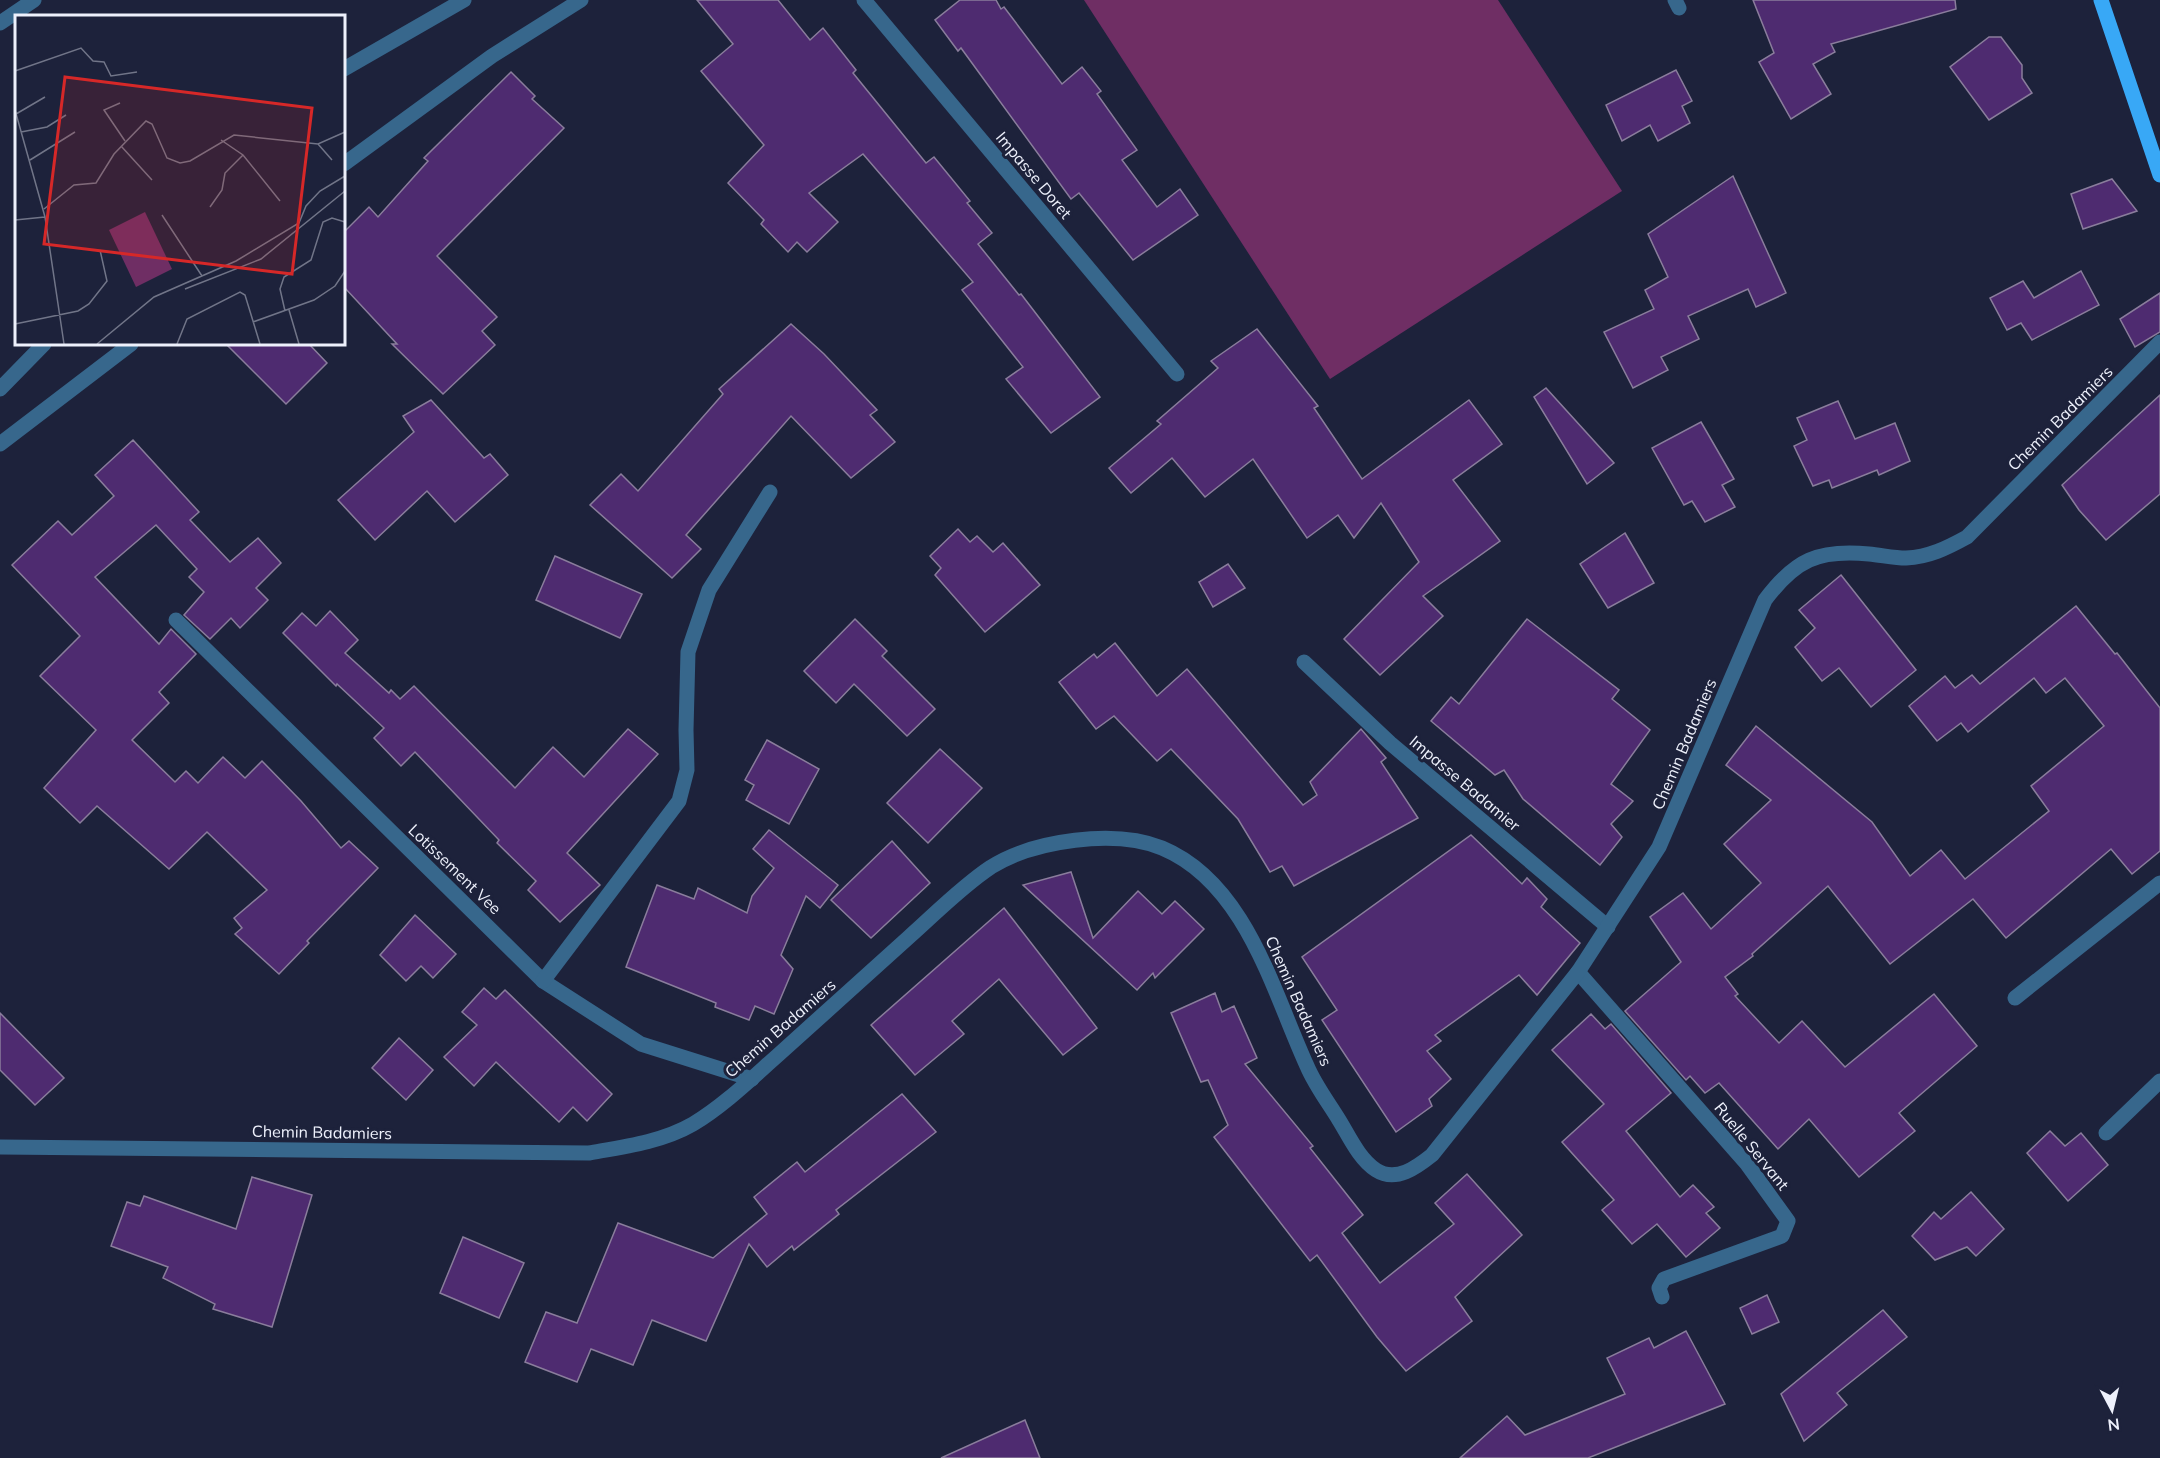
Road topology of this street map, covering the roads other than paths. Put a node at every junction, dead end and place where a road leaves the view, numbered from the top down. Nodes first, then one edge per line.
1 (34, 0) edge
2 (464, 0) edge
3 (581, 0) edge
4 (864, 0) edge
5 (2101, 0) edge
6 (0, 23) edge
7 (345, 68) edge
8 (345, 163) edge
9 (2160, 175) edge
10 (2160, 342) edge
11 (44, 345) edge
12 (130, 345) edge
13 (1177, 374) dead end
14 (0, 389) edge
15 (0, 444) edge
16 (770, 492) dead end
17 (176, 620) dead end
18 (1304, 662) dead end
19 (2160, 883) edge
20 (1608, 927) junction
21 (1578, 972) junction
22 (543, 981) junction
23 (2015, 999) dead end
24 (752, 1079) junction
25 (2160, 1081) edge
26 (2106, 1133) dead end
27 (0, 1147) edge
28 (1662, 1297) dead end

1 - 6 street
2 - 7 street
3 - 8 street
4 - 13 street, Impasse Doret
5 - 9 main road
10 - 20 street, Chemin Badamiers
11 - 14 street
12 - 15 street
16 - 22 street
17 - 22 street, Lotissement Vee
18 - 20 street, Impasse Badamier
19 - 23 street
20 - 21 street, Chemin Badamiers
21 - 24 street, Chemin Badamiers
21 - 28 street, Ruelle Servant
22 - 24 street, Lotissement Vee
24 - 27 street, Chemin Badamiers
25 - 26 street

